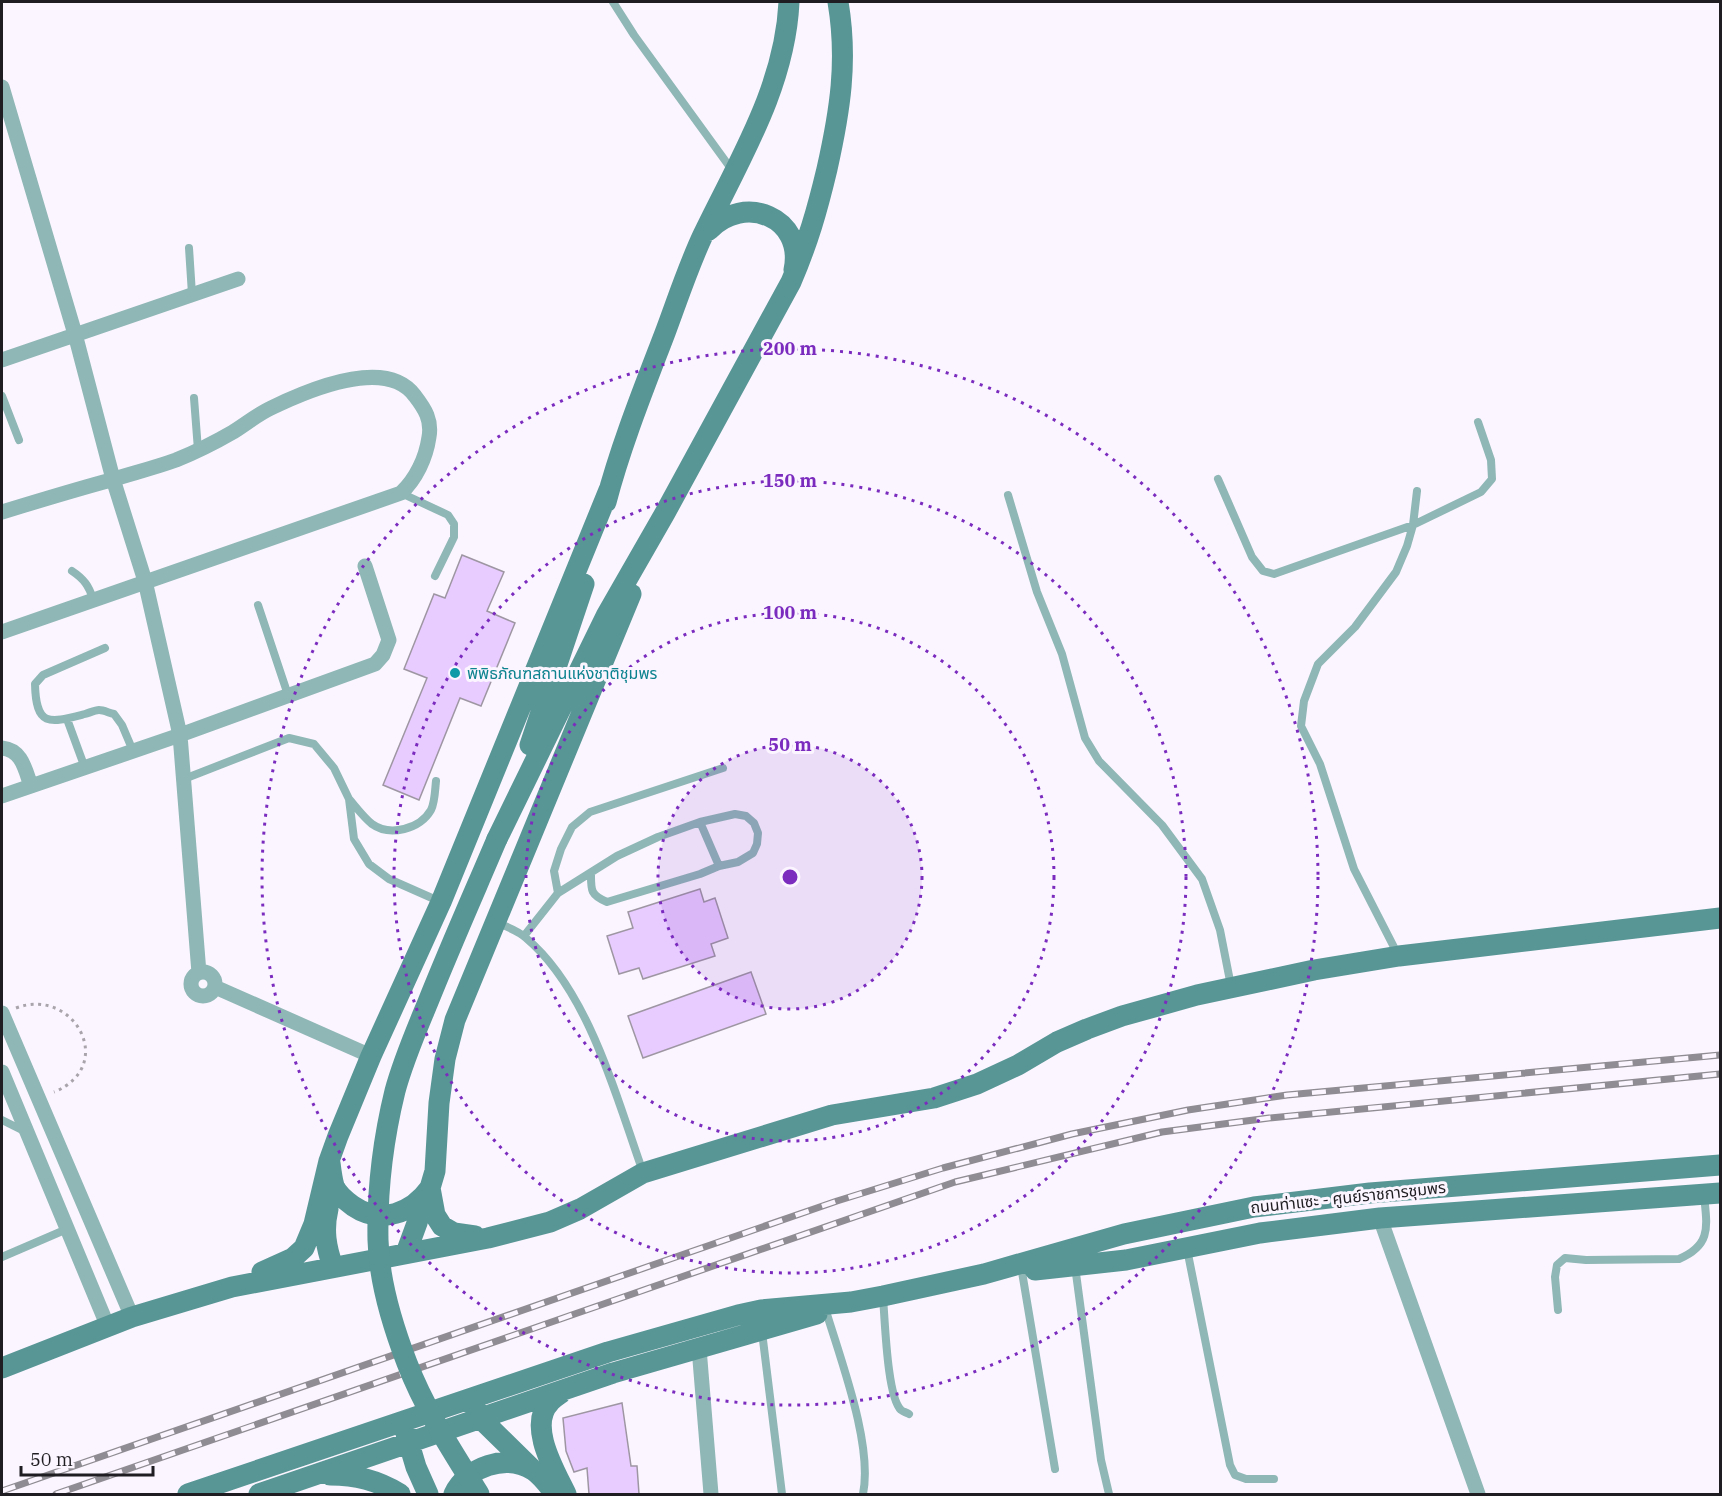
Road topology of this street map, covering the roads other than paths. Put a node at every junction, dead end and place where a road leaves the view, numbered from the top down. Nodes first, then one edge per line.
1 (614, 2) edge
2 (789, 2) edge
3 (838, 2) edge
4 (2, 87) edge
5 (8, 133) edge
6 (735, 174) junction
7 (702, 237) junction
8 (189, 248) dead end
9 (238, 279) dead end
10 (791, 282) junction
11 (192, 294) junction
12 (75, 334) junction
13 (2, 360) edge
14 (2, 396) edge
15 (194, 398) dead end
16 (1478, 422) dead end
17 (19, 440) dead end
18 (198, 452) junction
19 (113, 479) junction
20 (1218, 479) dead end
21 (609, 490) junction
22 (1417, 491) dead end
23 (401, 492) junction
24 (1008, 495) dead end
25 (2, 512) edge
26 (665, 513) junction
27 (1413, 525) junction
28 (365, 566) dead end
29 (72, 571) dead end
30 (435, 576) dead end
31 (145, 581) junction
32 (93, 599) junction
33 (258, 605) dead end
34 (2, 632) edge
35 (105, 648) dead end
36 (288, 695) junction
37 (67, 719) junction
38 (180, 735) junction
39 (2, 748) edge
40 (133, 751) junction
41 (85, 768) junction
42 (723, 768) dead end
43 (184, 778) junction
44 (436, 781) dead end
45 (31, 786) junction
46 (2, 796) edge
47 (349, 799) junction
48 (700, 822) junction
49 (497, 839) junction
50 (719, 866) junction
51 (591, 873) junction
52 (558, 893) junction
53 (441, 902) junction
54 (1720, 918) edge
55 (497, 922) junction
56 (524, 936) junction
57 (1399, 956) junction
58 (1231, 987) junction
59 (2, 1013) edge
60 (371, 1056) junction
61 (2, 1072) edge
62 (2, 1120) edge
63 (27, 1133) junction
64 (329, 1161) junction
65 (1720, 1165) edge
66 (643, 1173) junction
67 (334, 1185) junction
68 (1370, 1192) junction
69 (426, 1193) junction
70 (1712, 1193) edge
71 (1380, 1218) junction
72 (67, 1229) junction
73 (488, 1238) junction
74 (1187, 1247) junction
75 (406, 1253) junction
76 (2, 1257) edge
77 (1075, 1265) junction
78 (333, 1267) junction
79 (1022, 1272) junction
80 (984, 1274) junction
81 (232, 1287) junction
82 (883, 1296) junction
83 (851, 1302) junction
84 (1558, 1310) dead end
85 (826, 1311) junction
86 (132, 1317) junction
87 (108, 1327) junction
88 (761, 1331) junction
89 (699, 1348) junction
90 (2, 1368) edge
91 (566, 1389) junction
92 (475, 1409) junction
93 (909, 1414) dead end
94 (402, 1421) junction
95 (409, 1443) junction
96 (1055, 1469) dead end
97 (533, 1470) junction
98 (317, 1475) junction
99 (1274, 1479) dead end
100 (188, 1494) edge
101 (259, 1494) edge
102 (400, 1494) edge
103 (428, 1494) edge
104 (454, 1494) edge
105 (478, 1494) edge
106 (555, 1494) edge
107 (566, 1494) edge
108 (711, 1494) edge
109 (782, 1494) edge
110 (862, 1494) edge
111 (1108, 1494) edge
112 (1478, 1494) edge

1 - 6 lane
2 - 6 main road
3 - 10 main road
4 - 5 street
5 - 12 street
6 - 7 main road
7 - 10 main road
7 - 21 main road
8 - 11 lane
9 - 11 street
10 - 26 main road
11 - 12 street
12 - 13 street
12 - 19 street
14 - 17 lane
15 - 18 lane
16 - 27 lane
18 - 19 street
18 - 23 street
19 - 25 street
19 - 31 street
20 - 27 lane
21 - 49 main road
21 - 53 main road
22 - 27 lane
23 - 30 lane
23 - 31 street
24 - 58 lane
26 - 49 main road
26 - 55 main road
27 - 57 lane
28 - 36 street
29 - 32 lane
31 - 32 street
31 - 38 street
32 - 34 street
33 - 36 lane
35 - 37 lane
36 - 38 street
37 - 40 lane
37 - 41 lane
38 - 40 street
38 - 43 street
39 - 45 street
40 - 41 street
41 - 45 street
42 - 52 lane
43 - 47 lane
43 - 60 street
44 - 47 lane
45 - 46 street
47 - 53 lane
48 - 50 lane
48 - 50 lane
48 - 51 lane
49 - 105 main road, bridge
50 - 51 lane
51 - 52 lane
52 - 56 lane
53 - 60 main road
54 - 57 main road
55 - 56 lane
55 - 69 main road
56 - 66 lane
57 - 58 main road
58 - 66 main road
59 - 86 street
60 - 64 main road
61 - 63 street
62 - 63 lane
63 - 72 street
64 - 67 main road
64 - 81 main road
65 - 68 main road, ถนนท่าแซะ - ศูนย์ราชการชุมพร
66 - 73 main road
67 - 69 main road
67 - 78 main road
68 - 71 main road
68 - 80 main road, ถนนท่าแซะ - ศูนย์ราชการชุมพร
69 - 73 main road
69 - 75 main road
70 - 71 main road, ถนนท่าแซะ - ศูนย์ราชการชุมพร
70 - 84 lane
71 - 74 main road, ถนนท่าแซะ - ศูนย์ราชการชุมพร
71 - 112 street
72 - 76 lane
72 - 87 street
73 - 75 main road
74 - 77 main road, ถนนท่าแซะ - ศูนย์ราชการชุมพร
74 - 99 lane
75 - 78 main road
77 - 79 main road, ถนนท่าแซะ - ศูนย์ราชการชุมพร
77 - 111 lane
78 - 81 main road
79 - 80 main road, ถนนท่าแซะ - ศูนย์ราชการชุมพร
79 - 96 lane
80 - 82 main road, ถนนท่าแซะ - ศูนย์ราชการชุมพร
81 - 86 main road
82 - 83 main road, ถนนท่าแซะ - ศูนย์ราชการชุมพร
82 - 93 lane
83 - 85 main road
83 - 92 main road
85 - 88 main road
85 - 110 lane
86 - 87 main road
87 - 90 main road
88 - 89 main road
88 - 109 lane
89 - 91 main road
89 - 108 street
91 - 92 main road
91 - 107 main road
92 - 94 main road
92 - 95 main road
92 - 97 main road
94 - 95 main road
94 - 100 main road
95 - 98 main road
95 - 103 main road
97 - 104 main road
97 - 106 main road
98 - 101 main road
98 - 102 main road

